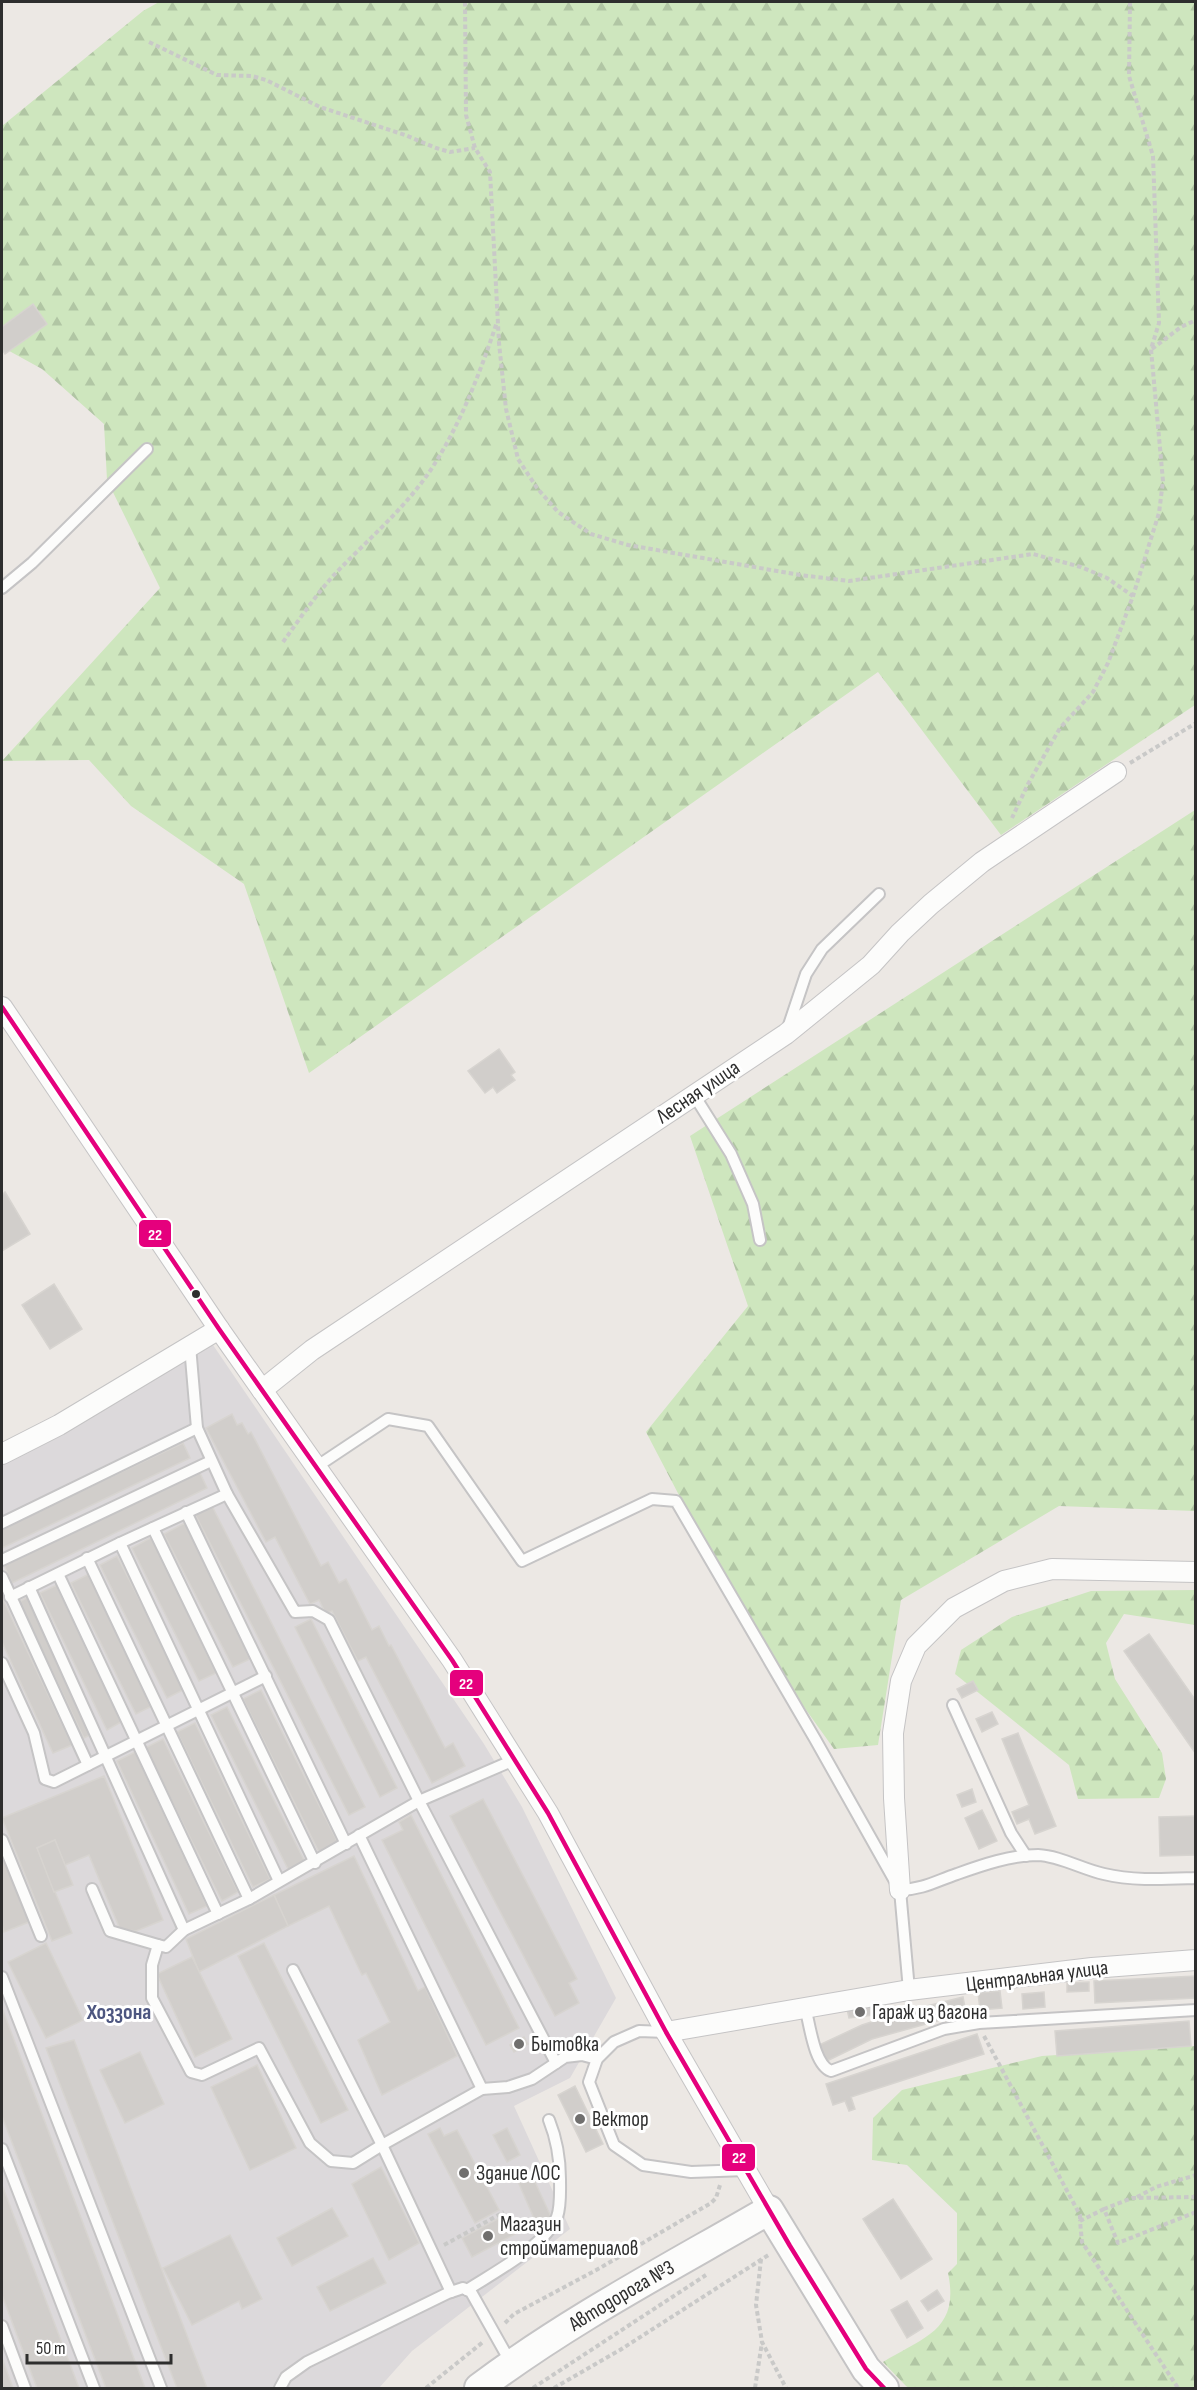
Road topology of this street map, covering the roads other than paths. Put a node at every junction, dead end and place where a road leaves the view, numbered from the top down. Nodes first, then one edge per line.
1 (147, 449) dead end
2 (2, 588) edge
3 (1116, 772) road end
4 (879, 894) dead end
5 (2, 1007) edge
6 (786, 1034) junction
7 (694, 1095) junction
8 (760, 1240) dead end
9 (219, 1329) junction
10 (190, 1347) junction
11 (262, 1390) junction
12 (197, 1428) junction
13 (2, 1454) edge
14 (212, 1461) junction
15 (316, 1467) junction
16 (227, 1494) junction
17 (186, 1512) junction
18 (2, 1523) edge
19 (153, 1528) junction
20 (120, 1543) junction
21 (87, 1558) junction
22 (2, 1560) edge
23 (1196, 1572) edge
24 (58, 1574) junction
25 (2, 1577) edge
26 (29, 1587) junction
27 (10, 1597) junction
28 (2, 1663) edge
29 (266, 1676) junction
30 (231, 1693) junction
31 (954, 1705) dead end
32 (199, 1709) junction
33 (167, 1725) junction
34 (137, 1740) junction
35 (106, 1755) junction
36 (514, 1760) junction
37 (88, 1765) junction
38 (419, 1801) junction
39 (359, 1836) junction
40 (2, 1840) edge
41 (346, 1844) junction
42 (1026, 1856) junction
43 (315, 1863) junction
44 (1196, 1878) edge
45 (279, 1881) junction
46 (92, 1889) dead end
47 (900, 1890) junction
48 (249, 1899) junction
49 (218, 1914) junction
50 (184, 1930) junction
51 (41, 1936) dead end
52 (158, 1945) junction
53 (1196, 1960) edge
54 (294, 1970) dead end
55 (2, 1977) edge
56 (909, 1990) junction
57 (806, 2007) junction
58 (1196, 2010) edge
59 (666, 2032) junction
60 (597, 2059) junction
61 (556, 2062) junction
62 (482, 2089) junction
63 (549, 2120) dead end
64 (382, 2145) junction
65 (2, 2149) edge
66 (746, 2170) junction
67 (769, 2210) junction
68 (467, 2290) junction
69 (451, 2292) junction
70 (2, 2326) edge
71 (512, 2364) junction
72 (25, 2388) edge
73 (94, 2388) edge
74 (161, 2388) edge
75 (280, 2388) edge
76 (478, 2388) edge
77 (884, 2388) edge

1 - 2 lane
3 - 6 street, Лесная улица
4 - 6 lane
5 - 9 street
6 - 7 street, Лесная улица
7 - 8 lane
7 - 11 street, Лесная улица
9 - 10 street
9 - 11 street
10 - 12 lane
10 - 13 street
11 - 15 street
12 - 14 lane
12 - 18 lane
14 - 16 lane
14 - 22 lane
15 - 36 street
15 - 47 lane
16 - 17 lane
16 - 38 lane
17 - 19 lane
17 - 29 lane
19 - 20 lane
19 - 30 lane
20 - 21 lane
20 - 32 lane
21 - 24 lane
21 - 33 lane
23 - 47 street
24 - 26 lane
24 - 34 lane
25 - 27 lane
26 - 27 lane
26 - 35 lane
27 - 37 lane
28 - 37 lane
29 - 30 lane
29 - 41 lane
30 - 32 lane
30 - 43 lane
31 - 42 lane
32 - 33 lane
32 - 45 lane
33 - 34 lane
33 - 48 lane
34 - 35 lane
34 - 49 lane
35 - 37 lane
35 - 50 lane
36 - 38 lane
36 - 59 street
38 - 39 lane
38 - 61 lane
39 - 41 lane
39 - 62 lane
40 - 51 lane
41 - 43 lane
42 - 44 lane
42 - 47 lane
43 - 45 lane
45 - 48 lane
46 - 52 lane
47 - 56 lane
48 - 49 lane
49 - 50 lane
50 - 52 lane
52 - 64 lane
53 - 56 street, Центральная улица
54 - 64 lane
55 - 74 lane
56 - 57 street, Центральная улица
57 - 58 lane
57 - 59 street, Центральная улица
59 - 60 lane
59 - 66 street
60 - 61 lane
60 - 66 lane
61 - 62 lane
62 - 64 lane
63 - 68 lane
64 - 69 lane
65 - 73 lane
66 - 67 street
67 - 71 street, Автодорога №3
67 - 77 street
68 - 69 lane
68 - 71 lane
69 - 75 lane
70 - 72 lane
71 - 76 street, Автодорога №3

